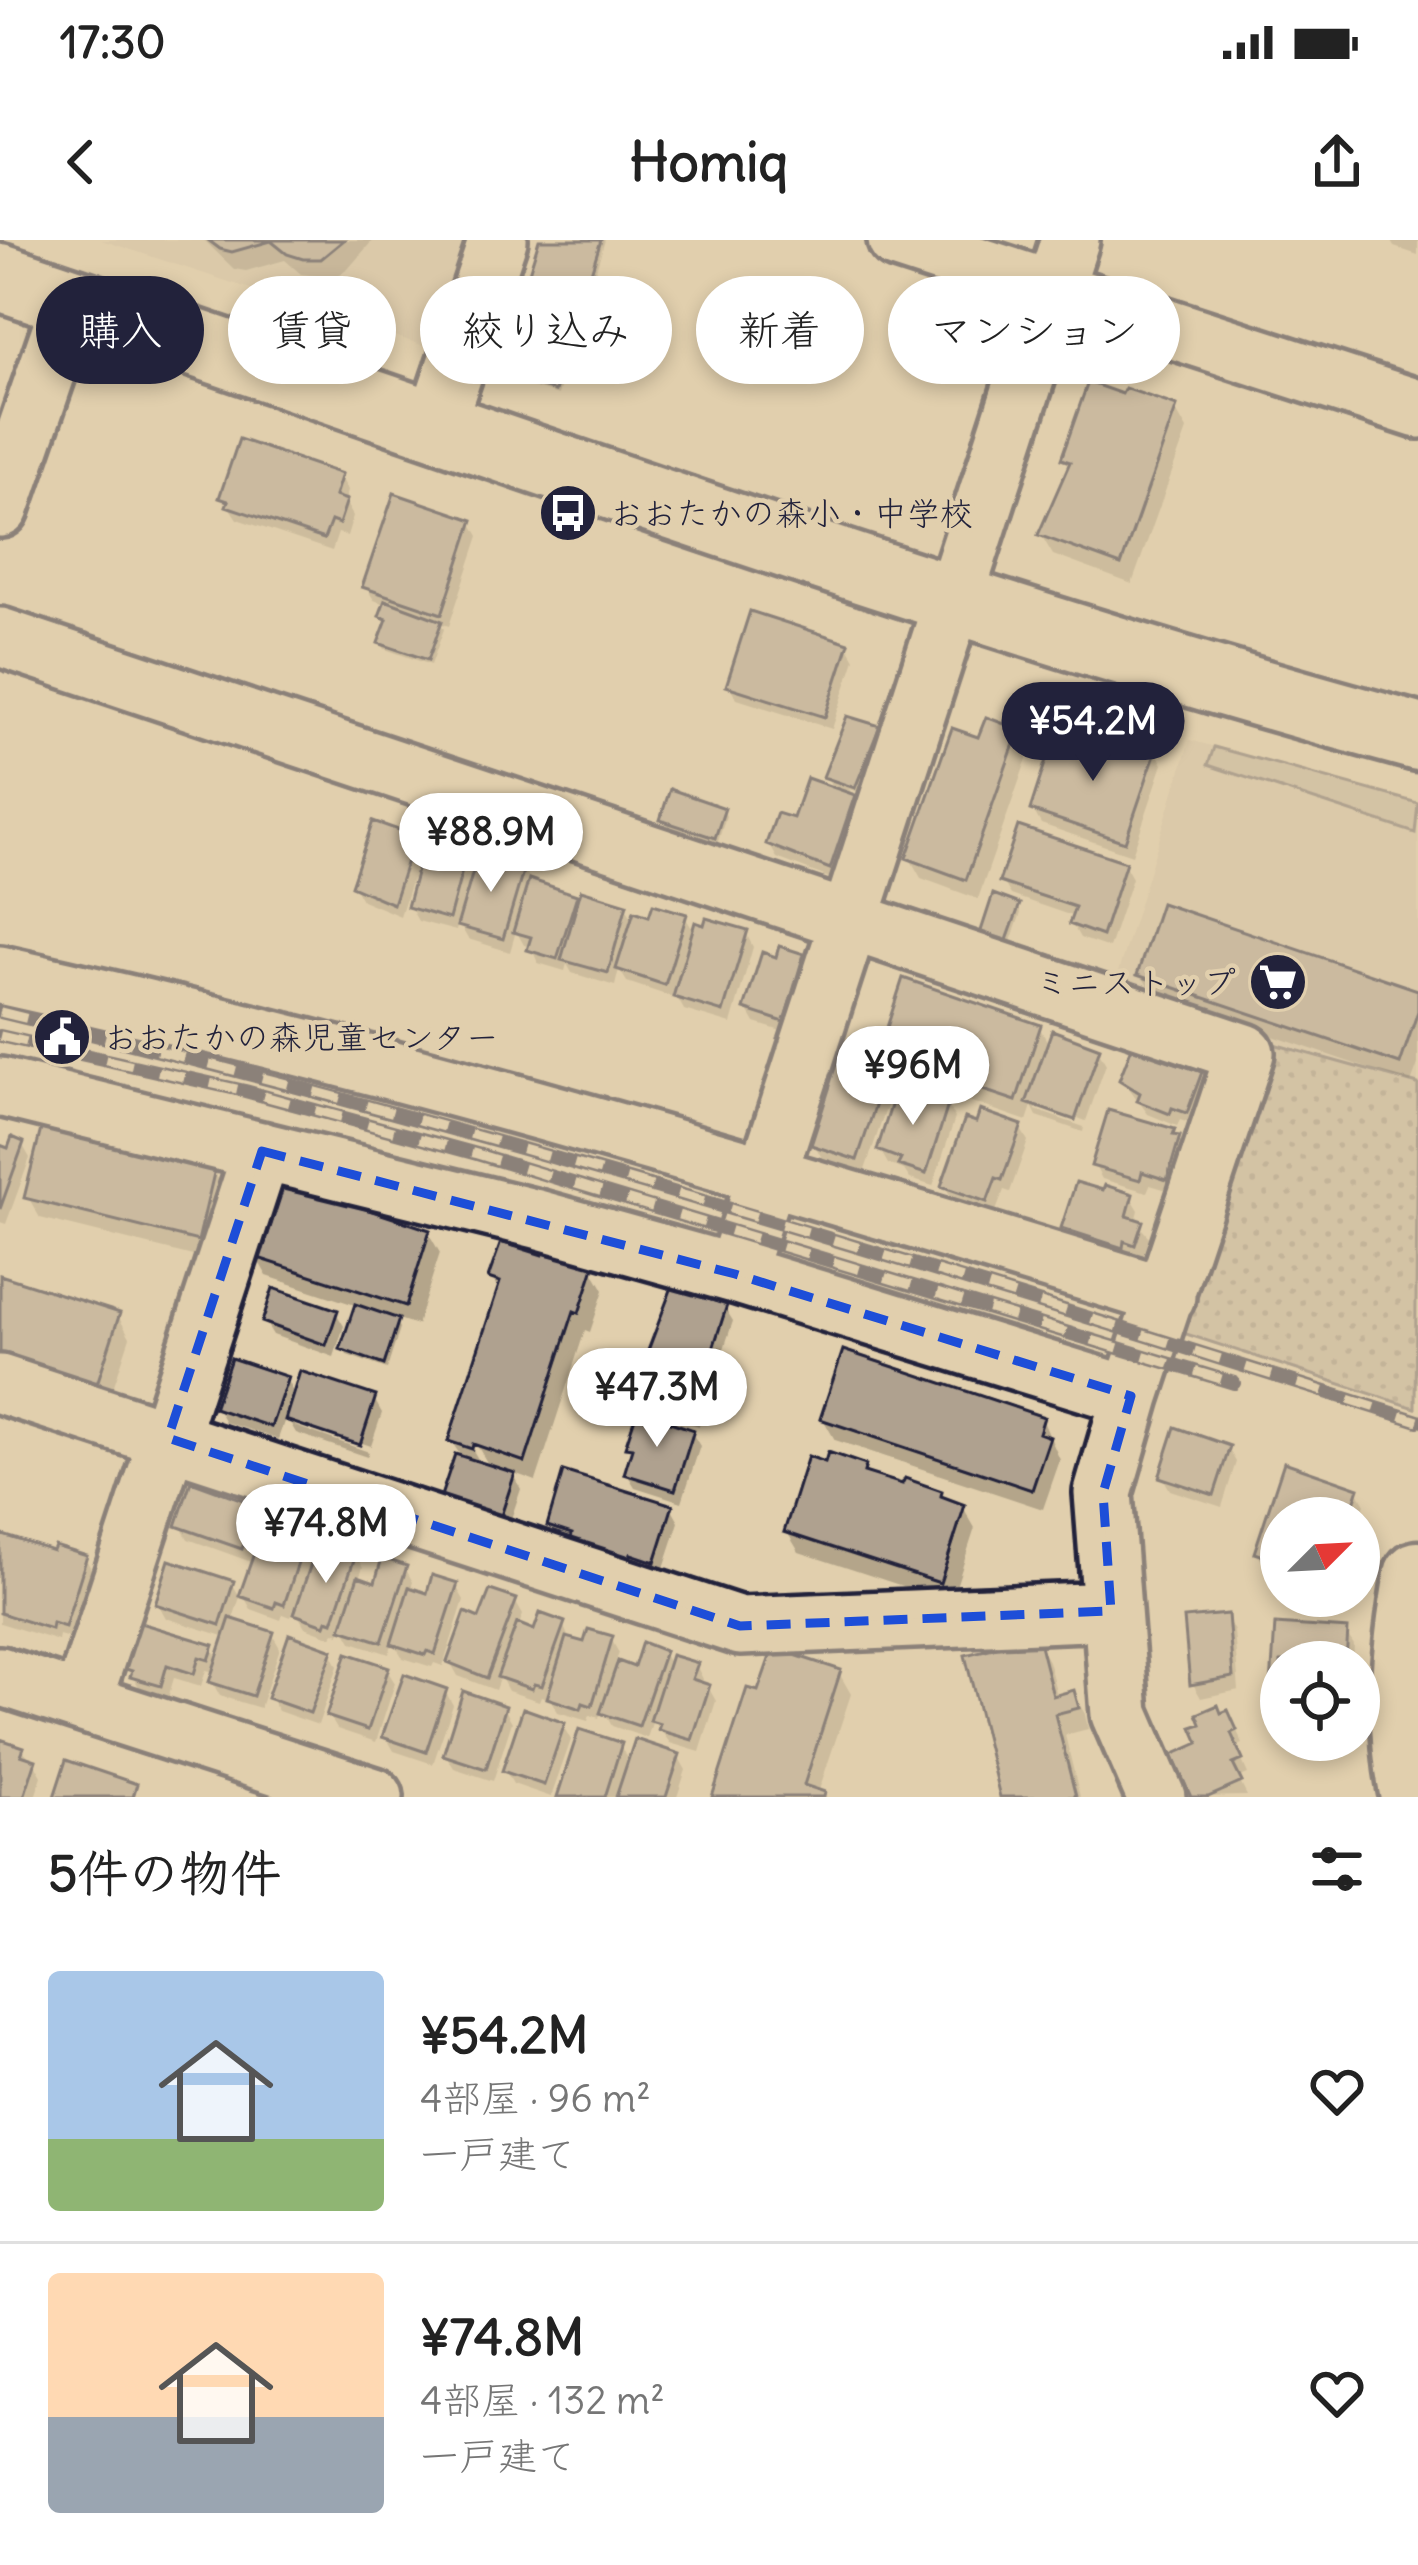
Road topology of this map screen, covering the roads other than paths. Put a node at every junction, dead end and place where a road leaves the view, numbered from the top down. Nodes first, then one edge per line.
1 (498, 240) edge
2 (897, 240) edge
3 (1062, 266) edge
4 (0, 277) edge
5 (36, 289) edge
6 (204, 346) edge
7 (43, 384) edge
8 (1418, 409) edge
9 (436, 424) junction
10 (0, 508) edge
11 (952, 600) junction
12 (0, 637) edge
13 (1418, 737) edge
14 (849, 922) junction
15 (0, 975) edge
16 (0, 1087) edge
17 (262, 1151) junction
18 (768, 1174) junction
19 (735, 1274) junction
20 (1166, 1296) junction
21 (0, 1384) edge
22 (1131, 1396) junction
23 (168, 1438) junction
24 (1418, 1575) edge
25 (1111, 1611) junction
26 (0, 1676) edge
27 (82, 1702) junction
28 (374, 1797) edge
29 (1156, 1797) edge
30 (1414, 1797) edge

1 - 9 street
2 - 3 street
3 - 8 street
3 - 11 street
4 - 5 street
6 - 9 street
7 - 10 street
9 - 11 street
11 - 13 street
11 - 14 street
12 - 14 street
14 - 18 street
14 - 20 street
15 - 18 street
16 - 17 street
17 - 19 street
17 - 23 street
18 - 19 street
18 - 20 street
19 - 22 street
20 - 22 street
21 - 23 street
22 - 25 street
23 - 25 street
23 - 27 street
24 - 30 street
25 - 29 street
26 - 27 street
27 - 28 street

